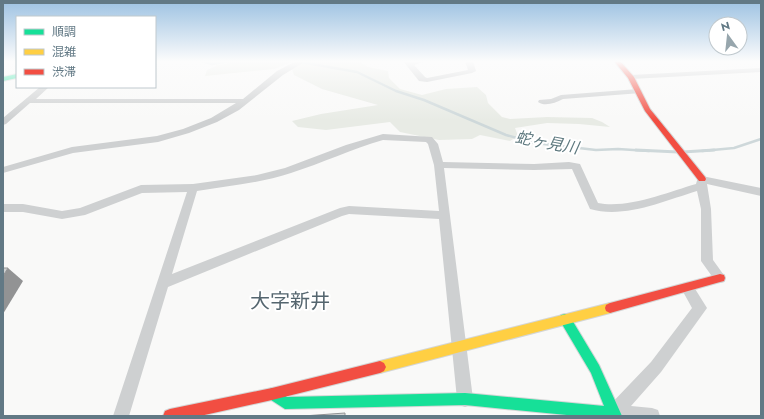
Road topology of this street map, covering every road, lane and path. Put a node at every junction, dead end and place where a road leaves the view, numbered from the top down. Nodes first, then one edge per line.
1 (271, 81) edge
2 (634, 81) edge
3 (44, 88) edge
4 (638, 91) junction
5 (30, 101) junction
6 (246, 101) junction
7 (542, 102) dead end
8 (3, 122) edge
9 (439, 165) junction
10 (3, 170) edge
11 (702, 182) junction
12 (193, 188) junction
13 (761, 192) edge
14 (3, 208) edge
15 (445, 215) junction
16 (720, 278) joint
17 (162, 284) junction
18 (687, 288) junction
19 (565, 320) junction
20 (460, 348) junction
21 (272, 394) junction
22 (465, 399) junction
23 (614, 415) edge
24 (121, 416) edge
25 (170, 416) edge
26 (652, 416) edge

1 - 6 street
2 - 4 street
3 - 5 street
4 - 7 street
4 - 11 street
5 - 6 street
5 - 8 street
6 - 10 street
9 - 11 street
9 - 12 street
9 - 15 street
11 - 13 street
11 - 16 street
12 - 14 street
12 - 17 street
15 - 17 street
15 - 20 street
16 - 18 street
17 - 24 street
18 - 19 street
18 - 23 street
19 - 20 street
19 - 23 street
20 - 21 street
20 - 22 street
21 - 22 street
21 - 25 street
22 - 23 street
23 - 26 street

